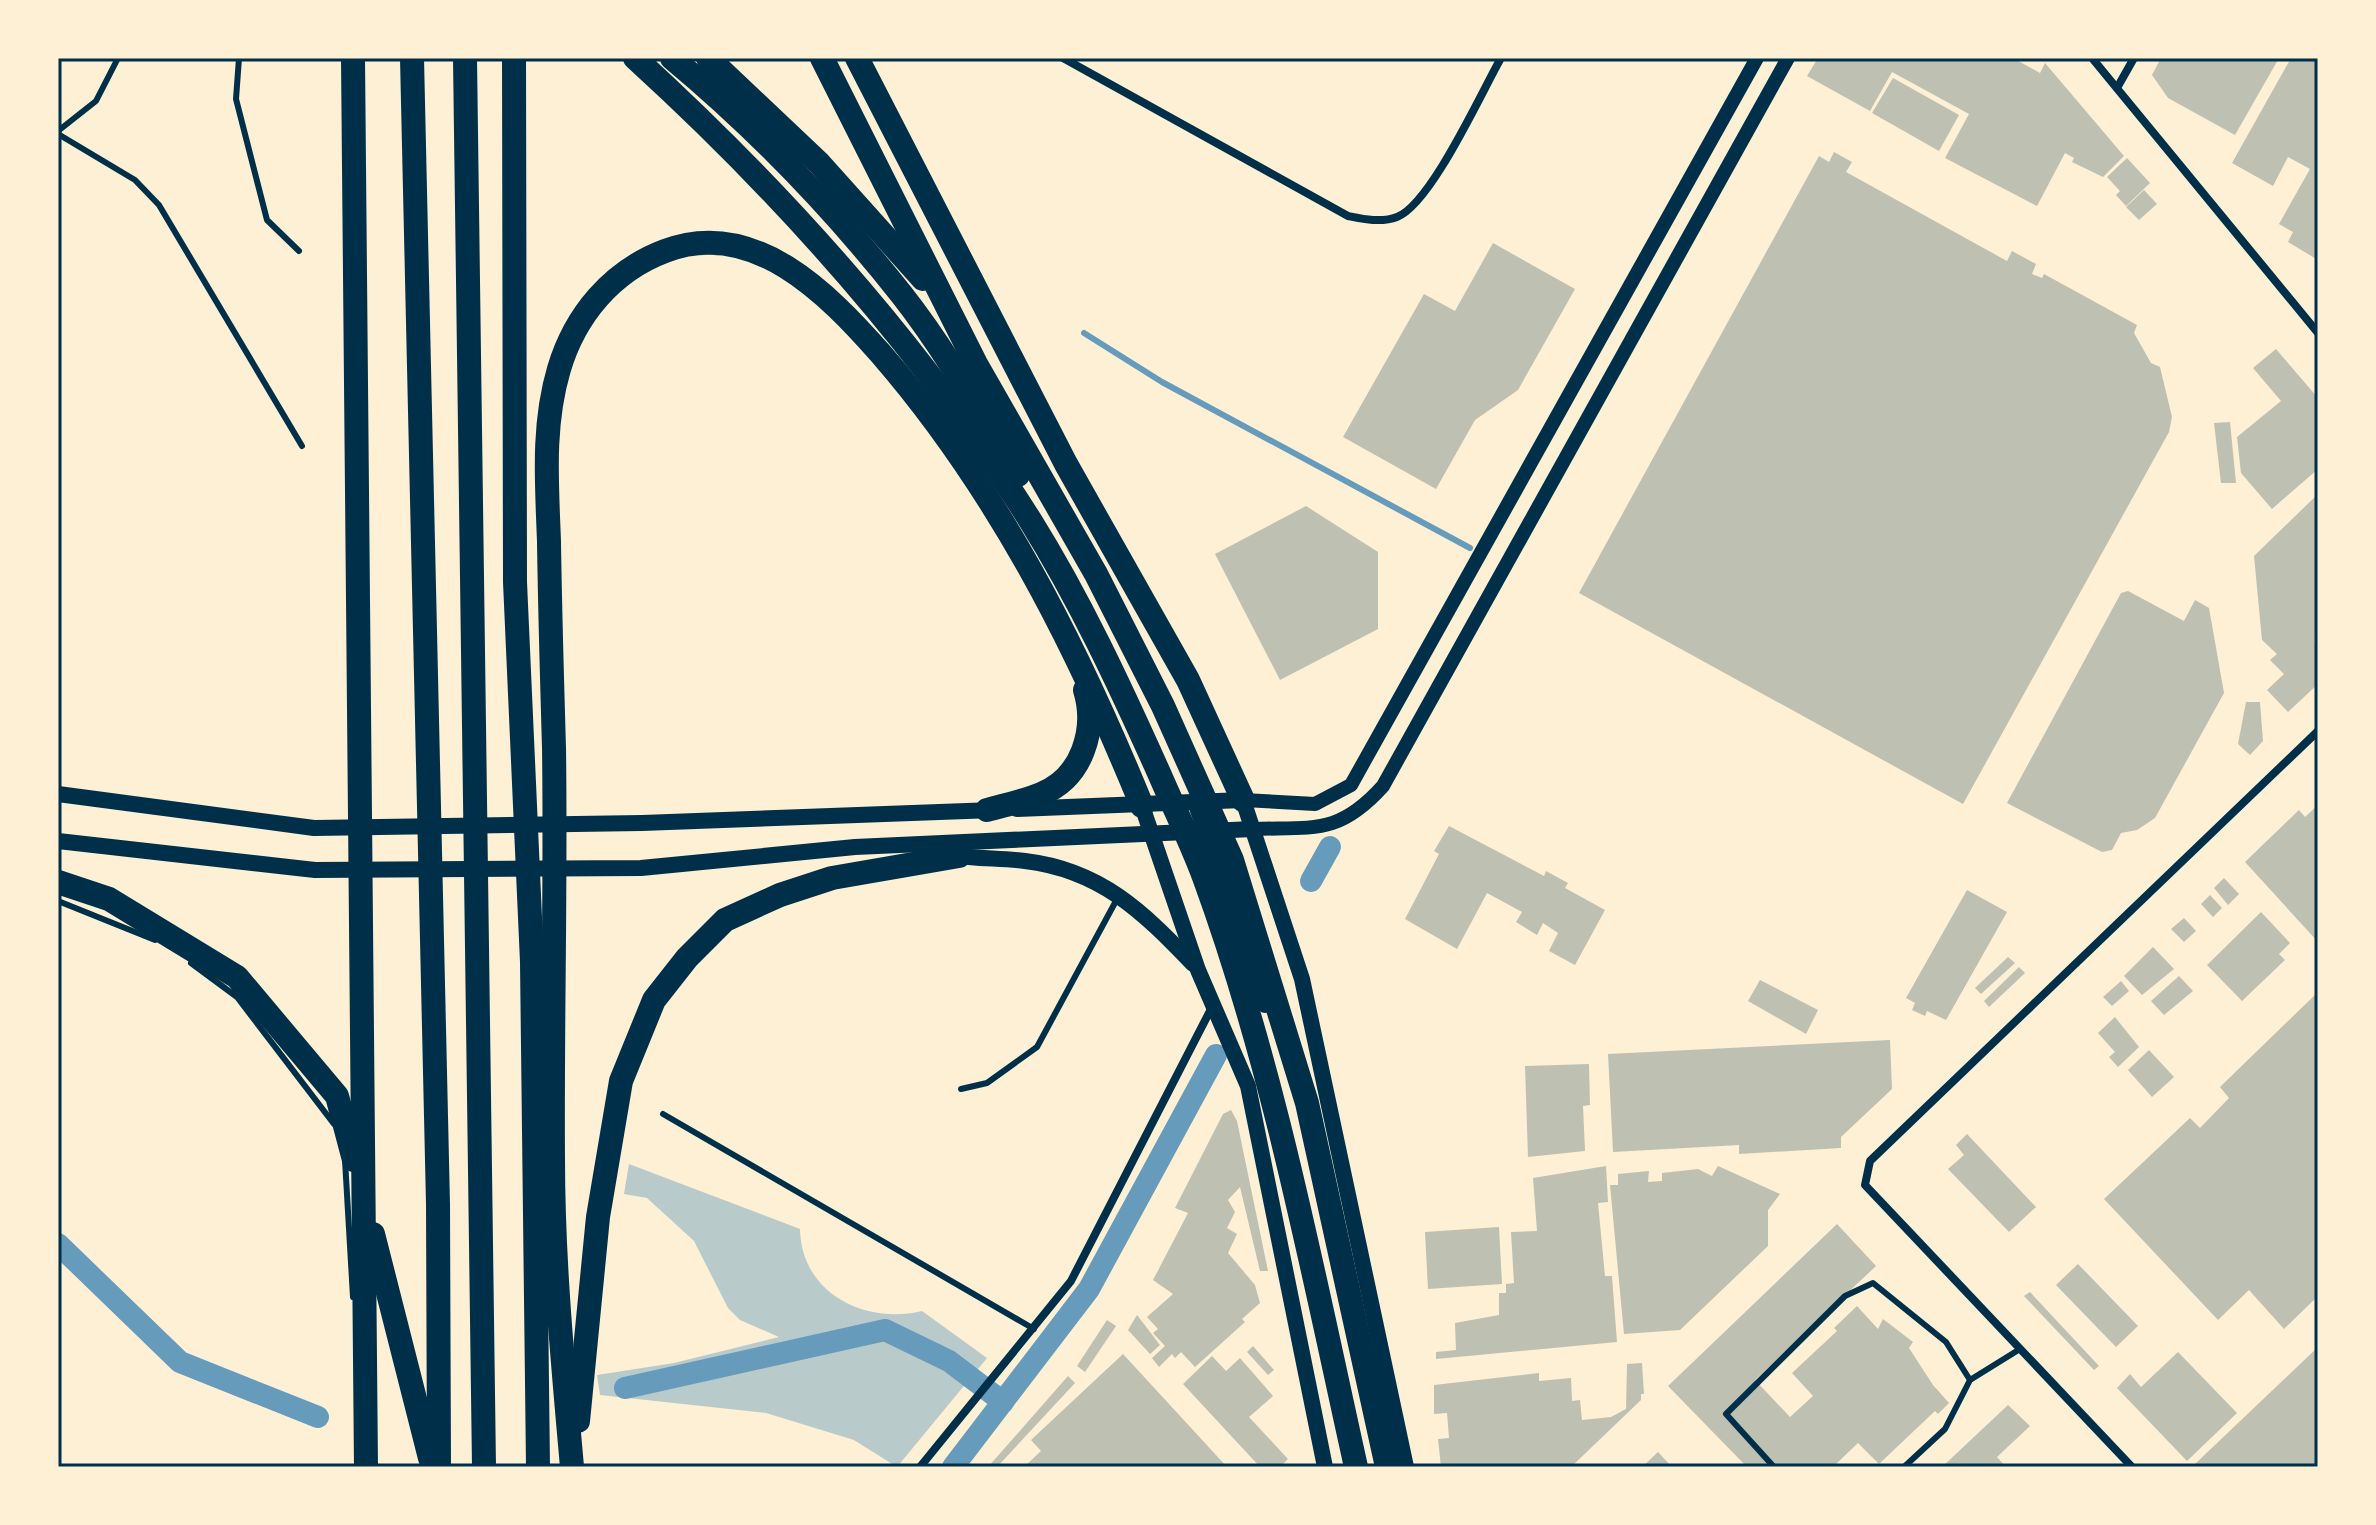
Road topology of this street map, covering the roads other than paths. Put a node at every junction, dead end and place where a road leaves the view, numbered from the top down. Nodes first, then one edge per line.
1 (118, 58) edge
2 (239, 58) edge
3 (353, 58) edge
4 (412, 58) edge
5 (465, 58) edge
6 (514, 58) edge
7 (635, 58) edge
8 (672, 58) edge
9 (708, 58) edge
10 (822, 58) edge
11 (857, 58) edge
12 (1063, 58) edge
13 (1501, 58) edge
14 (1757, 58) edge
15 (1788, 58) edge
16 (2092, 58) edge
17 (2134, 58) edge
18 (2117, 88) junction
19 (58, 133) edge
20 (299, 251) dead end
21 (903, 297) junction
22 (2318, 333) edge
23 (302, 446) dead end
24 (1066, 464) junction
25 (993, 502) junction
26 (1069, 638) junction
27 (2318, 731) edge
28 (58, 794) edge
29 (1243, 800) junction
30 (1195, 802) junction
31 (1142, 806) junction
32 (987, 810) junction
33 (1253, 829) junction
34 (1205, 833) junction
35 (1154, 836) junction
36 (58, 841) edge
37 (899, 845) junction
38 (959, 856) junction
39 (58, 882) edge
40 (1119, 895) junction
41 (58, 901) edge
42 (170, 947) dead end
43 (181, 955) dead end
44 (1198, 970) junction
45 (1215, 1003) junction
46 (961, 1089) dead end
47 (663, 1114) dead end
48 (1352, 1211) junction
49 (353, 1305) dead end
50 (1034, 1329) junction
51 (355, 1336) dead end
52 (2020, 1349) junction
53 (1970, 1380) junction
54 (363, 1463) edge
55 (433, 1467) edge
56 (439, 1467) edge
57 (484, 1467) edge
58 (538, 1467) edge
59 (573, 1467) edge
60 (920, 1467) edge
61 (1325, 1467) edge
62 (1356, 1467) edge
63 (1387, 1467) edge
64 (1406, 1467) edge
65 (1774, 1467) edge
66 (1904, 1467) edge
67 (2132, 1467) edge

1 - 19 lane
2 - 20 lane
3 - 54 highway
4 - 56 highway
5 - 57 highway
6 - 58 highway
7 - 62 highway
8 - 21 highway
9 - 24 highway
10 - 63 highway
11 - 24 highway
12 - 13 street
14 - 29 street
15 - 33 street
16 - 18 street
17 - 18 street
18 - 22 street
19 - 23 lane
21 - 25 highway
21 - 30 highway
24 - 29 highway
25 - 26 highway
25 - 59 highway
26 - 31 highway
26 - 32 highway
27 - 52 street
28 - 32 main road
29 - 30 main road
29 - 33 main road
30 - 31 main road
30 - 34 main road
31 - 32 main road
31 - 35 main road
33 - 34 main road
33 - 48 main road
34 - 35 main road
34 - 48 main road
35 - 37 main road
35 - 44 main road
36 - 37 main road
37 - 38 main road
38 - 40 main road
38 - 59 highway
39 - 55 highway
40 - 44 main road
40 - 46 lane
41 - 42 lane
43 - 49 lane
44 - 45 main road
45 - 50 street
45 - 61 main road
47 - 50 lane
48 - 64 main road
50 - 60 street
51 - 54 lane
52 - 53 lane
52 - 67 street
53 - 65 lane
53 - 66 lane

